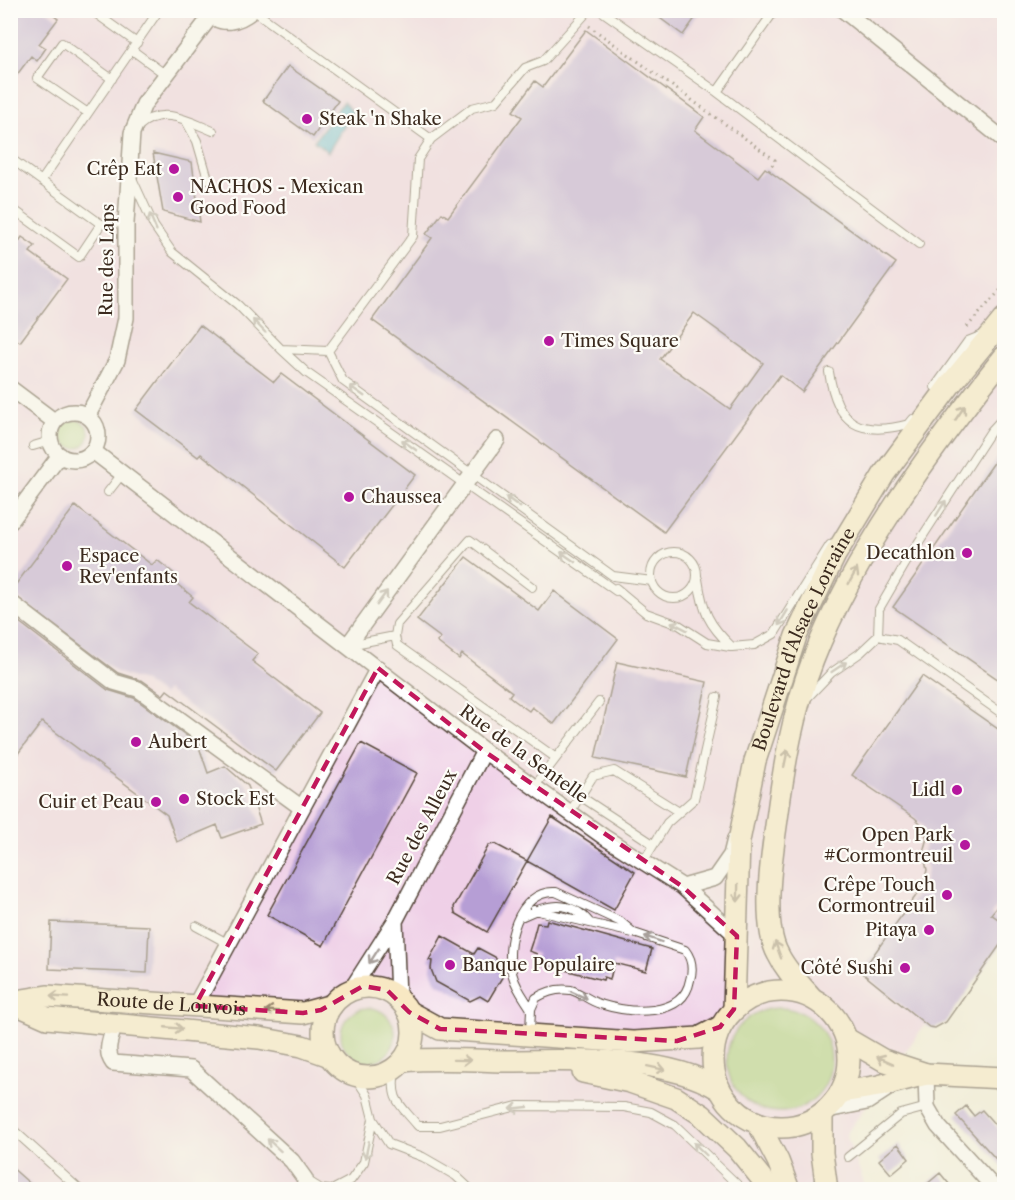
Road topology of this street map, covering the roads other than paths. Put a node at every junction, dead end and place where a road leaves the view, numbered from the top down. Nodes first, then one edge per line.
1 (91, 10) edge
2 (159, 10) edge
3 (253, 10) edge
4 (589, 10) edge
5 (600, 10) edge
6 (775, 10) edge
7 (843, 10) edge
8 (209, 13) edge
9 (135, 46) junction
10 (166, 75) junction
11 (112, 79) junction
12 (717, 92) junction
13 (88, 113) junction
14 (185, 119) junction
15 (213, 131) dead end
16 (132, 133) junction
17 (431, 139) junction
18 (1005, 140) edge
19 (10, 158) edge
20 (129, 172) junction
21 (208, 179) dead end
22 (42, 180) junction
23 (10, 207) edge
24 (126, 223) junction
25 (100, 224) junction
26 (919, 244) dead end
27 (1000, 325) edge
28 (281, 349) junction
29 (328, 351) junction
30 (1005, 357) edge
31 (829, 372) dead end
32 (10, 388) edge
33 (929, 396) dead end
34 (88, 415) junction
35 (916, 415) dead end
36 (1005, 417) edge
37 (54, 422) junction
38 (497, 440) dead end
39 (50, 441) junction
40 (33, 446) dead end
41 (93, 451) junction
42 (60, 455) junction
43 (122, 474) junction
44 (469, 479) junction
45 (878, 485) junction
46 (108, 492) dead end
47 (10, 522) edge
48 (614, 576) junction
49 (698, 579) junction
50 (652, 581) junction
51 (532, 587) dead end
52 (616, 591) junction
53 (10, 602) edge
54 (394, 636) junction
55 (878, 636) junction
56 (348, 645) junction
57 (732, 647) junction
58 (378, 668) junction
59 (717, 697) dead end
60 (600, 702) dead end
61 (797, 708) junction
62 (1005, 715) edge
63 (484, 751) junction
64 (556, 759) junction
65 (755, 761) junction
66 (534, 787) junction
67 (580, 796) junction
68 (302, 808) junction
69 (570, 812) junction
70 (679, 812) junction
71 (653, 844) junction
72 (643, 862) junction
73 (683, 887) junction
74 (534, 910) junction
75 (519, 917) junction
76 (395, 921) junction
77 (590, 923) junction
78 (196, 926) dead end
79 (634, 933) junction
80 (737, 936) junction
81 (228, 944) junction
82 (351, 990) junction
83 (811, 997) junction
84 (11, 1002) edge
85 (332, 1005) junction
86 (404, 1005) junction
87 (195, 1006) junction
88 (531, 1009) junction
89 (734, 1009) junction
90 (116, 1024) junction
91 (720, 1027) junction
92 (530, 1037) junction
93 (847, 1040) junction
94 (330, 1056) junction
95 (576, 1062) junction
96 (399, 1065) junction
97 (926, 1074) junction
98 (354, 1075) junction
99 (1005, 1078) edge
100 (897, 1082) junction
101 (719, 1089) junction
102 (842, 1092) junction
103 (927, 1107) junction
104 (825, 1113) junction
105 (373, 1119) junction
106 (759, 1125) junction
107 (10, 1127) edge
108 (848, 1157) dead end
109 (300, 1184) edge
110 (80, 1190) edge
111 (224, 1190) edge
112 (230, 1190) edge
113 (331, 1190) edge
114 (471, 1190) edge
115 (743, 1190) edge
116 (771, 1190) edge
117 (789, 1190) edge
118 (826, 1190) edge
119 (996, 1190) edge

1 - 9 lane
2 - 9 lane
3 - 8 street
3 - 17 lane
4 - 17 lane
5 - 12 lane
6 - 12 lane
7 - 18 street
8 - 10 street, Rue des Laps
9 - 10 lane
9 - 11 lane
10 - 16 street, Rue des Laps
11 - 13 lane
11 - 13 lane
12 - 26 lane
13 - 22 lane
14 - 15 lane
14 - 16 lane
14 - 21 lane
16 - 20 street, Rue des Laps
17 - 29 lane
19 - 22 lane
20 - 24 street, Rue des Laps
28 -> 20 lane
22 - 25 lane
23 - 25 lane
24 - 25 lane
24 - 34 street, Rue des Laps
27 - 33 lane
27 - 45 main road, Boulevard d'Alsace Lorraine
28 - 29 lane
44 -> 28 lane
44 -> 29 lane
61 -> 30 main road, Boulevard d'Alsace Lorraine
31 - 35 lane
32 - 37 street
34 - 37 street
34 - 41 street
55 -> 36 lane
37 - 39 street
38 - 44 street
39 - 40 lane
39 - 42 street
41 - 42 street
41 - 43 street, Rue de la Sentelle
42 - 47 street
43 - 46 lane
43 - 56 street, Rue de la Sentelle
48 -> 44 lane
52 -> 44 lane
56 -> 44 street
45 -> 57 lane
45 - 65 main road, Boulevard d'Alsace Lorraine
48 - 50 lane
48 - 52 lane
49 - 50 lane
49 - 50 lane
49 - 57 lane
51 - 54 lane
57 -> 52 lane
53 - 68 street
54 - 56 lane
54 - 64 lane
61 -> 55 lane
55 - 62 lane
56 - 58 street, Rue de la Sentelle
58 - 63 street, Rue de la Sentelle
58 - 68 street
59 - 70 lane
60 - 64 lane
83 -> 61 main road, Boulevard d'Alsace Lorraine
63 - 66 street, Rue de la Sentelle
63 - 76 street, Rue des Alleux
64 - 66 lane
65 - 73 street
65 -> 80 main road, Boulevard d'Alsace Lorraine
66 - 69 street, Rue de la Sentelle
67 - 69 lane
67 - 70 lane
67 - 71 lane
68 - 81 street
69 - 72 street, Rue de la Sentelle
70 - 71 lane
71 - 72 lane
72 - 73 street, Rue de la Sentelle
73 - 80 street, Rue de la Sentelle
74 - 75 lane
74 - 77 lane
74 - 77 lane
75 - 79 lane
75 - 88 lane
76 -> 82 street, Rue des Alleux
76 - 86 street, Rue des Alleux
77 - 79 lane
78 - 81 lane
88 -> 79 lane
80 - 89 main road, Boulevard d'Alsace Lorraine
81 - 87 street
82 - 85 main road
82 - 86 main road
83 - 89 main road
83 - 93 main road
87 -> 84 main road, Route de Louvois
84 - 90 main road, Route de Louvois
85 -> 87 main road, Route de Louvois
85 - 94 main road
86 - 92 main road
86 - 96 main road
88 - 92 lane
89 - 91 main road
90 -> 94 main road, Route de Louvois
109 -> 90 street
91 - 92 main road
91 - 101 main road
97 -> 93 main road
93 - 102 main road
94 - 98 main road
96 -> 95 main road
95 -> 101 main road
95 - 116 main road
96 - 98 main road
115 -> 96 lane
97 - 99 main road
97 - 100 main road
97 - 103 street
98 - 105 lane
100 - 102 main road
100 - 104 street
101 - 106 main road
102 - 104 main road
103 - 108 lane
103 - 119 street
104 - 106 main road
104 - 118 main road
105 -> 113 lane
105 - 114 lane
106 - 117 main road
107 - 110 lane
109 - 113 lane
111 - 112 lane

